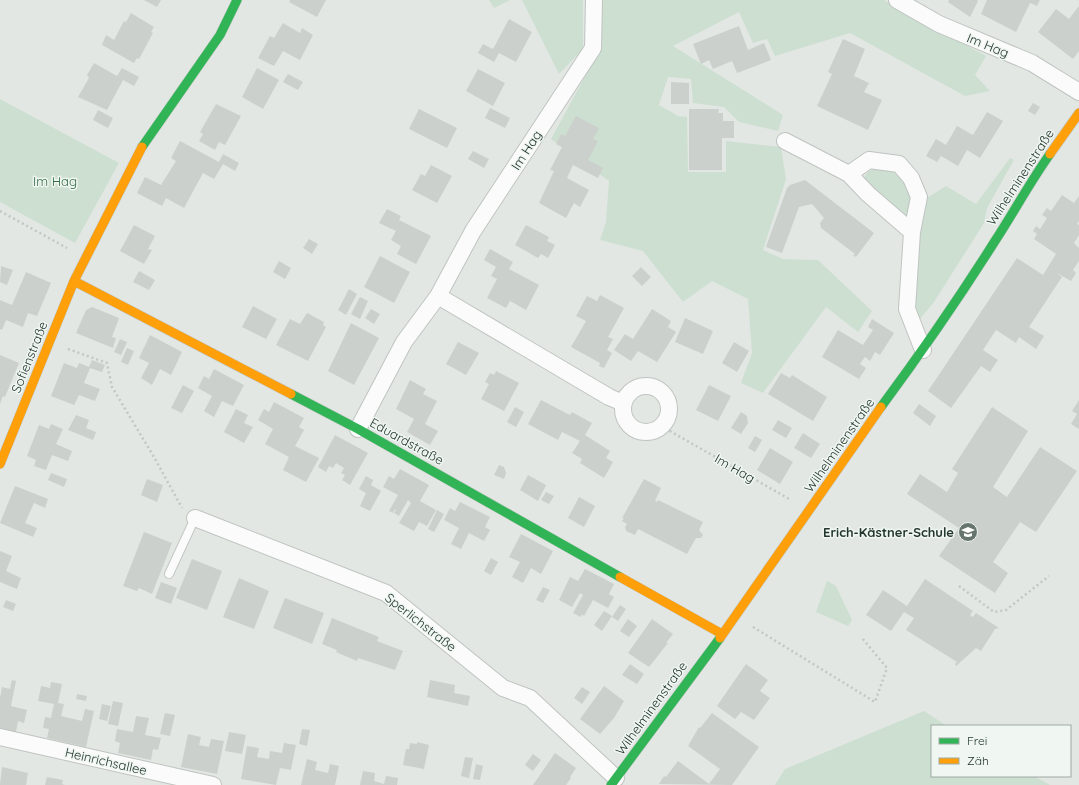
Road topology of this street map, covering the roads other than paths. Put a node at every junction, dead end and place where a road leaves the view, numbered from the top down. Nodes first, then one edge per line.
1 (237, 0) edge
2 (594, 0) edge
3 (897, 0) edge
4 (1079, 92) edge
5 (1079, 113) edge
6 (785, 140) dead end
7 (849, 174) junction
8 (912, 232) junction
9 (74, 280) junction
10 (438, 296) junction
11 (923, 350) junction
12 (623, 403) junction
13 (358, 429) junction
14 (0, 464) edge
15 (195, 518) joint
16 (169, 574) dead end
17 (722, 634) junction
18 (0, 737) edge
19 (614, 781) edge
20 (213, 785) edge

1 - 9 street
2 - 10 street, Im Hag
3 - 4 street, Im Hag
5 - 11 street, Wilhelminenstraße
6 - 7 street
7 - 8 street
7 - 8 street
8 - 11 street
9 - 13 street, Eduardstraße
9 - 14 street, Sofienstraße
10 - 12 street
10 - 13 street, Im Hag
11 - 17 street, Wilhelminenstraße
12 - 12 street
13 - 17 street, Eduardstraße
15 - 16 lane
15 - 19 street, Sperlichstraße
17 - 19 street, Wilhelminenstraße
18 - 20 street, Heinrichsallee

